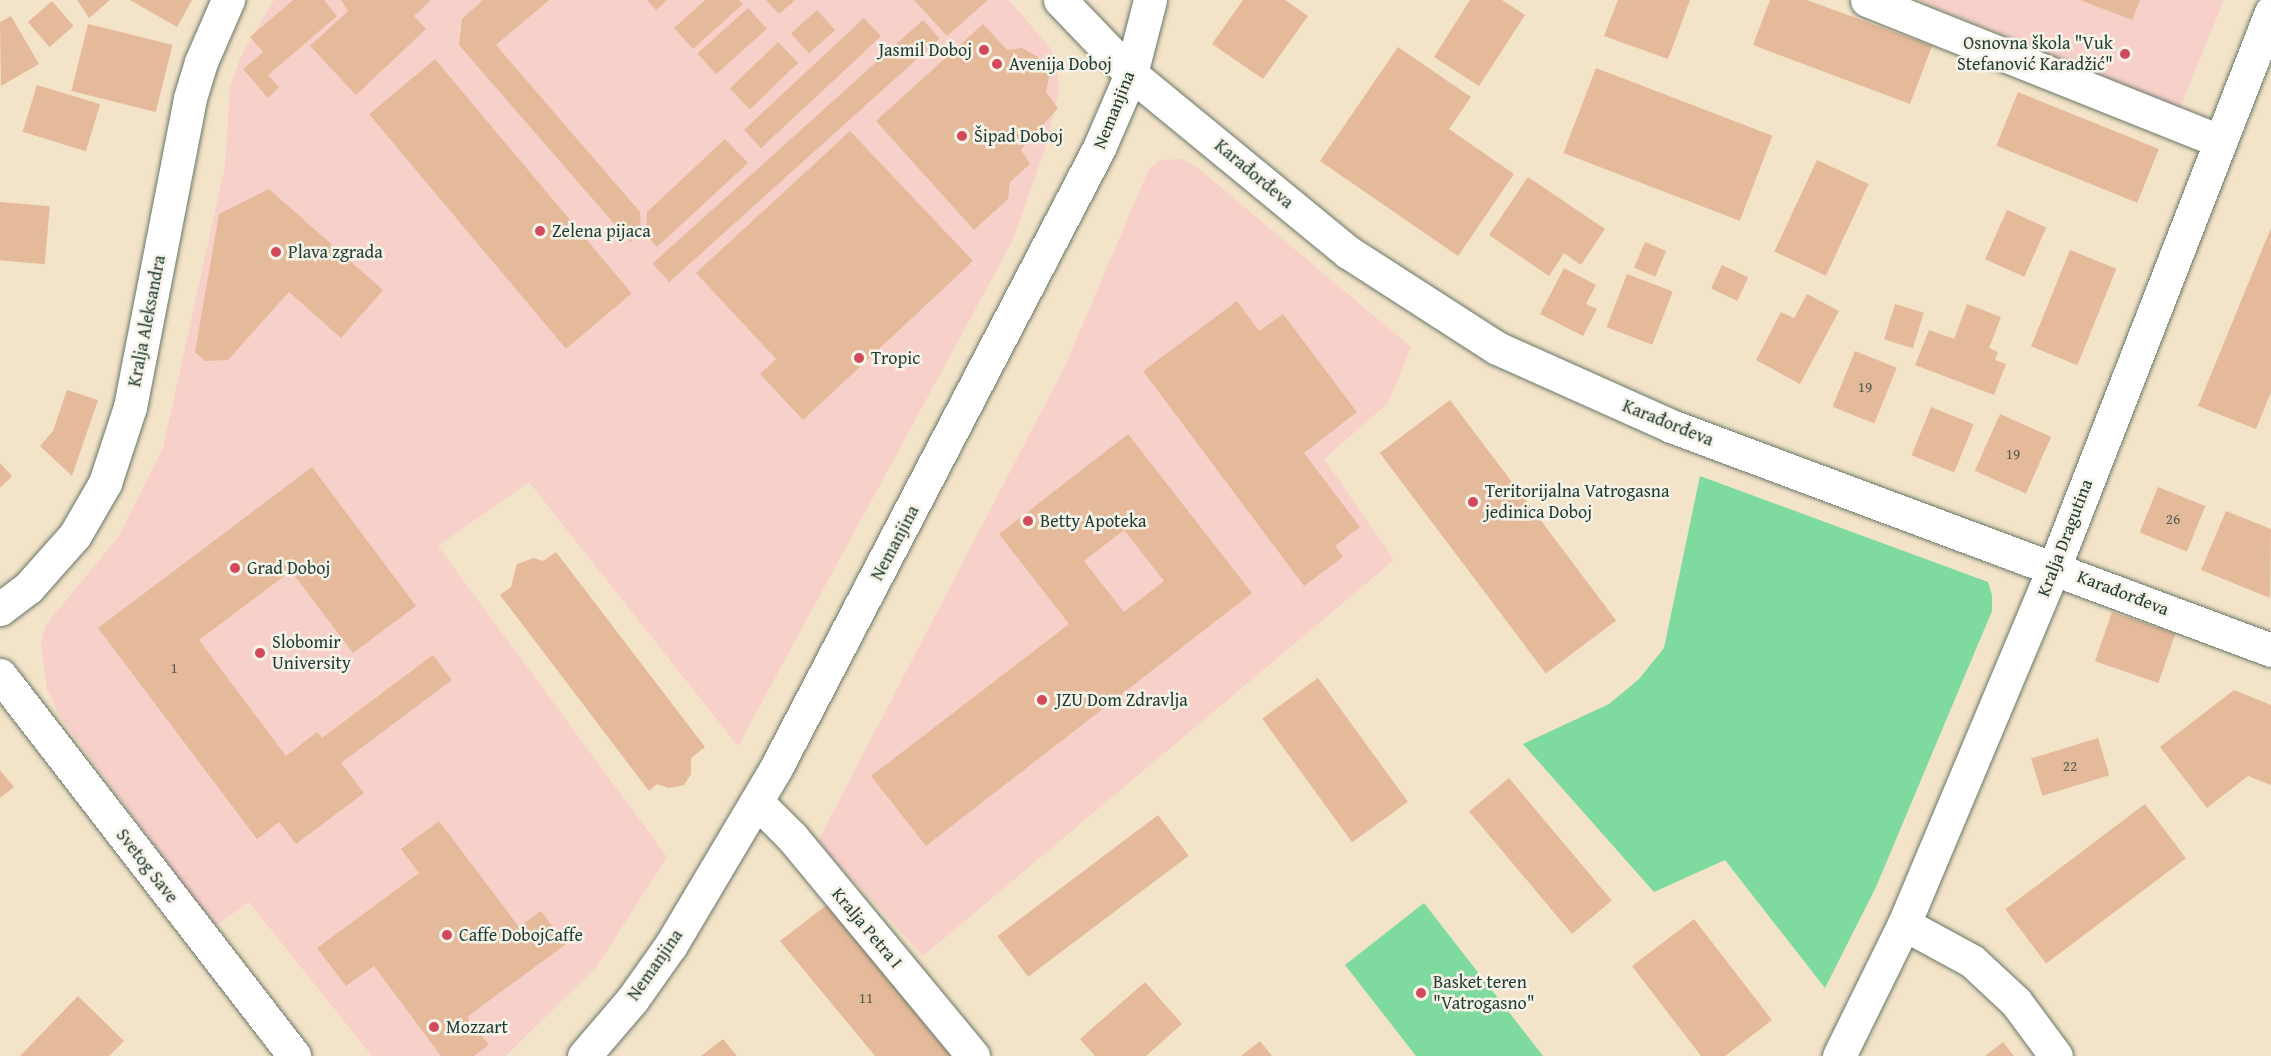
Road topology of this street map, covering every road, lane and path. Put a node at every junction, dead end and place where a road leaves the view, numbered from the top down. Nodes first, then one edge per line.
1 (228, 0) edge
2 (1060, 0) edge
3 (1150, 0) edge
4 (1867, 0) edge
5 (2271, 12) edge
6 (1131, 74) junction
7 (2220, 141) junction
8 (2054, 567) junction
9 (0, 609) edge
10 (2271, 650) edge
11 (0, 675) edge
12 (757, 802) junction
13 (1904, 924) junction
14 (294, 1056) edge
15 (584, 1056) edge
16 (973, 1056) edge
17 (1839, 1056) edge
18 (2056, 1056) edge

1 - 9 street, Kralja Aleksandra
2 - 6 street, Karađorđeva
3 - 6 street, Nemanjina
4 - 7 street
5 - 7 street, Kralja Dragutina
6 - 8 street, Karađorđeva
6 - 12 street, Nemanjina
7 - 8 street, Kralja Dragutina
8 - 10 street, Karađorđeva
8 - 13 street, Kralja Dragutina
11 - 14 street, Svetog Save
12 - 15 street, Nemanjina
12 - 16 street, Kralja Petra I
13 - 17 street, Kralja Dragutina
13 - 18 street

